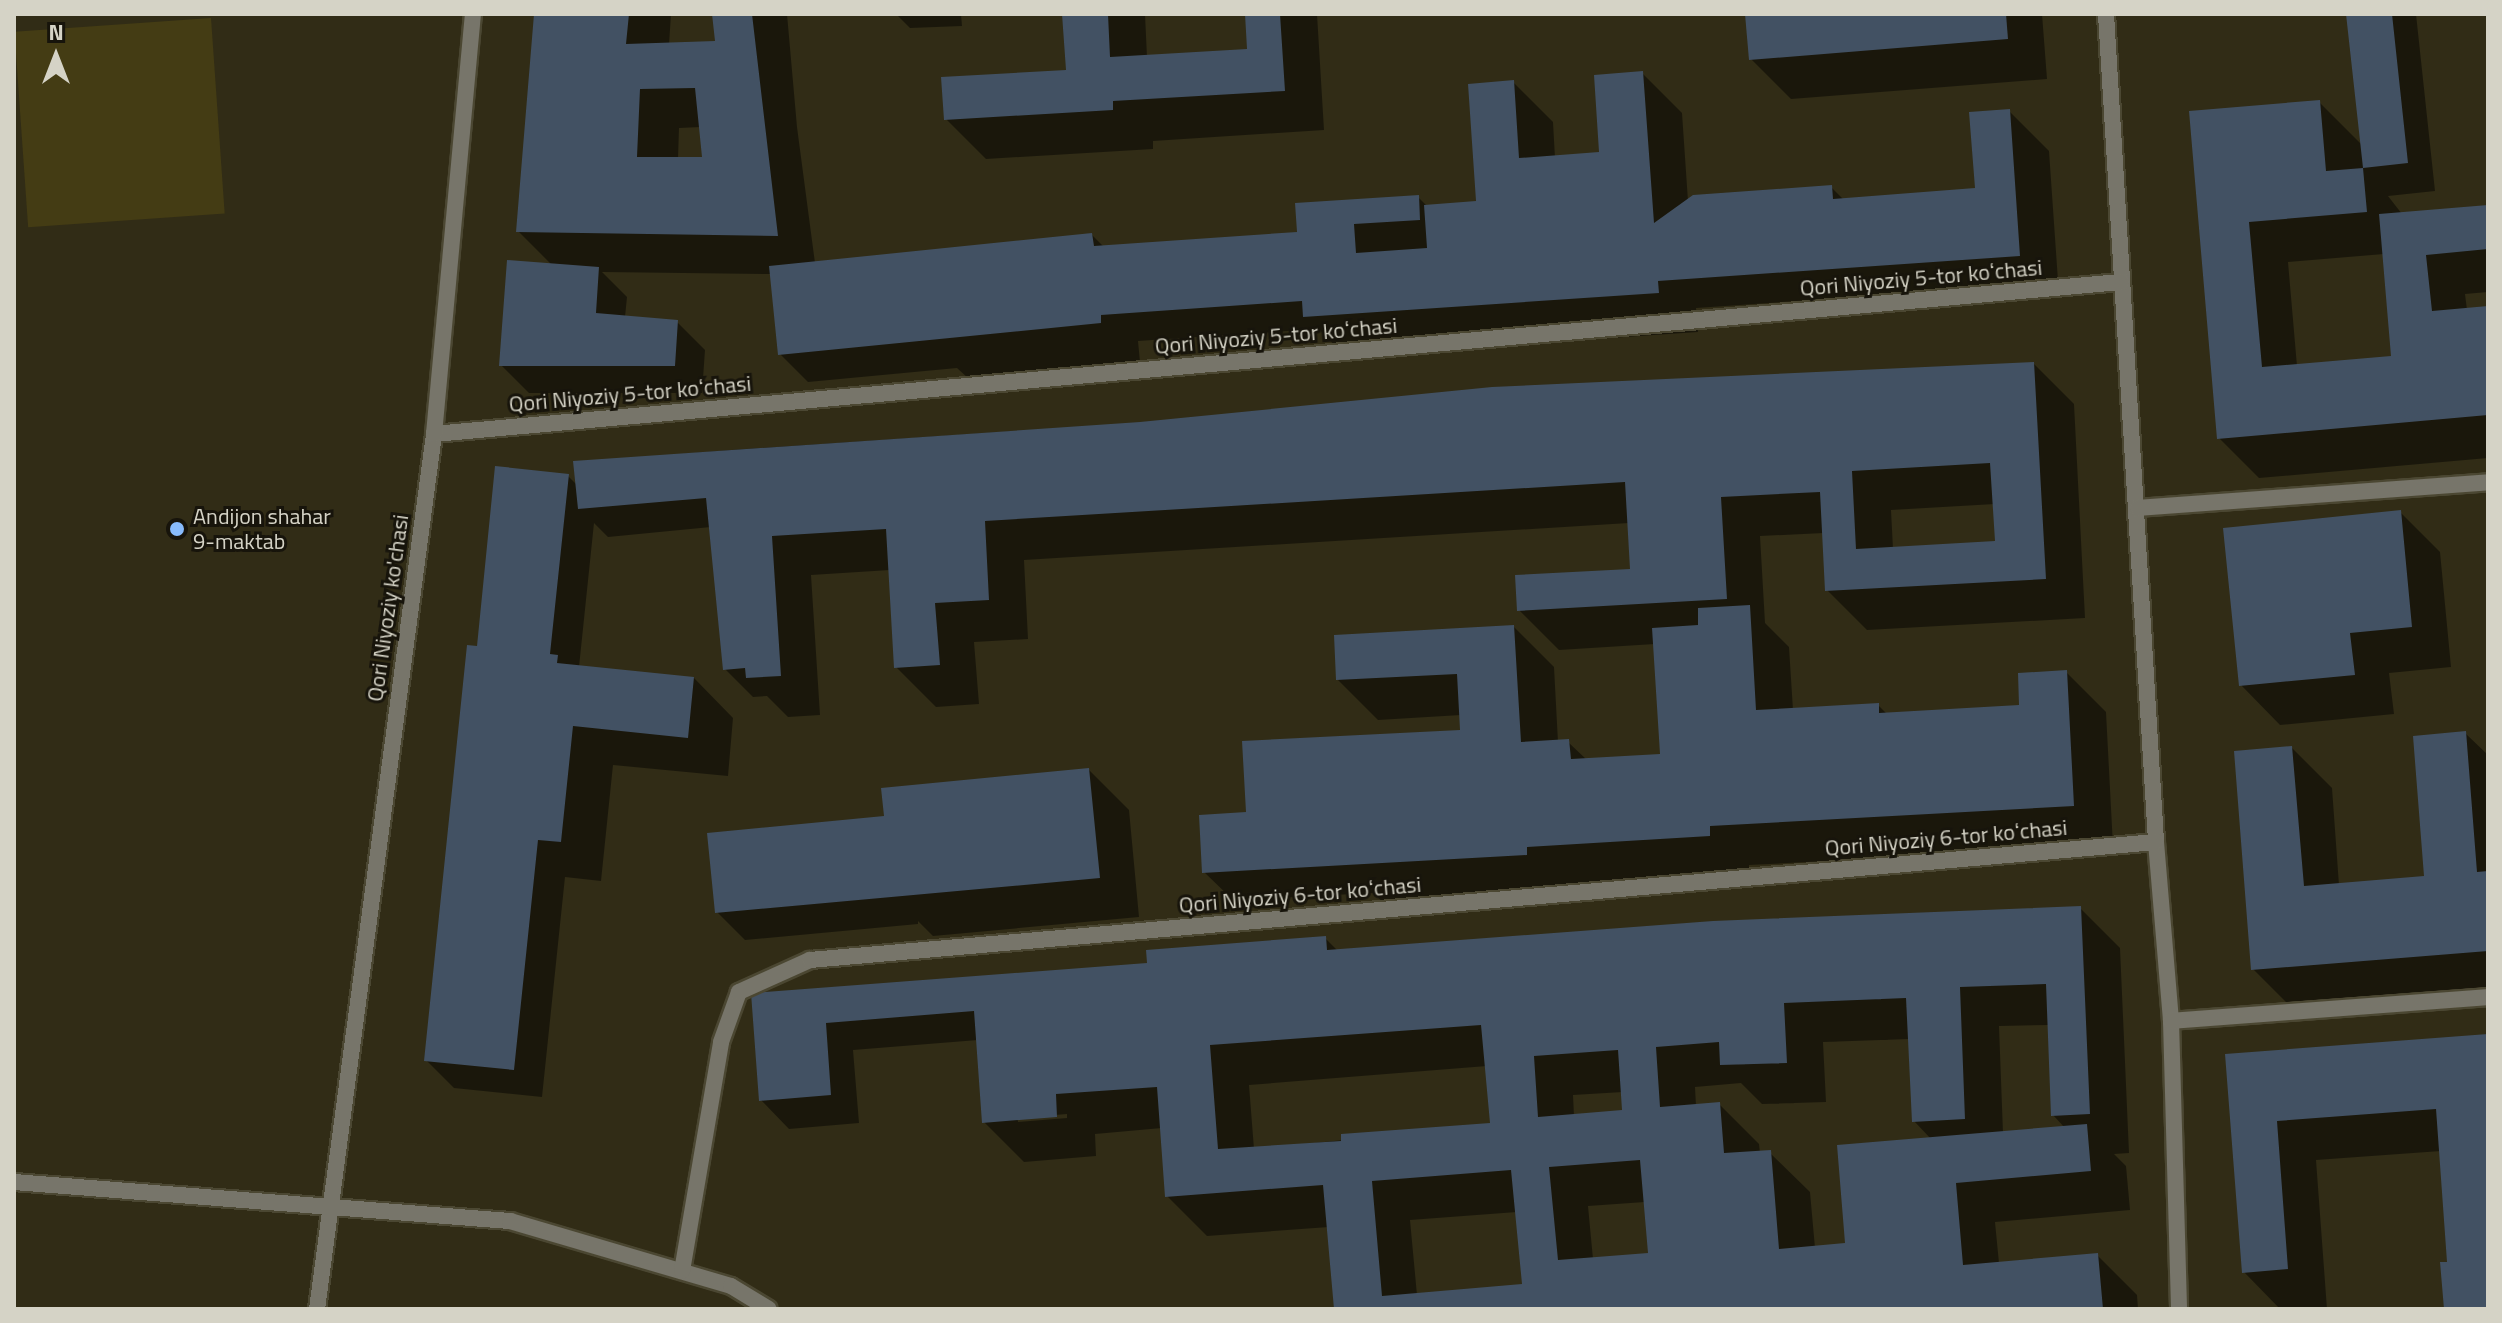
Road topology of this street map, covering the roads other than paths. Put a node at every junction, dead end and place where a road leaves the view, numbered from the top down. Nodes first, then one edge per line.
1 (473, 14) edge
2 (2106, 14) edge
3 (2121, 282) junction
4 (434, 434) junction
5 (2488, 482) edge
6 (2138, 508) junction
7 (2156, 842) junction
8 (2488, 997) edge
9 (2171, 1021) junction
10 (14, 1182) edge
11 (330, 1206) junction
12 (682, 1271) junction
13 (317, 1309) edge
14 (769, 1309) edge
15 (2179, 1309) edge

1 - 4 street, Qori Niyoziy ko'chasi
2 - 3 street
3 - 4 street, Qori Niyoziy 5-tor koʻchasi
3 - 6 street
4 - 11 street, Qori Niyoziy ko'chasi
5 - 6 street
6 - 7 street
7 - 9 street
7 - 12 street, Qori Niyoziy 6-tor koʻchasi
8 - 9 street
9 - 15 street
10 - 11 street
11 - 12 street
11 - 13 street, Qori Niyoziy ko'chasi
12 - 14 street

